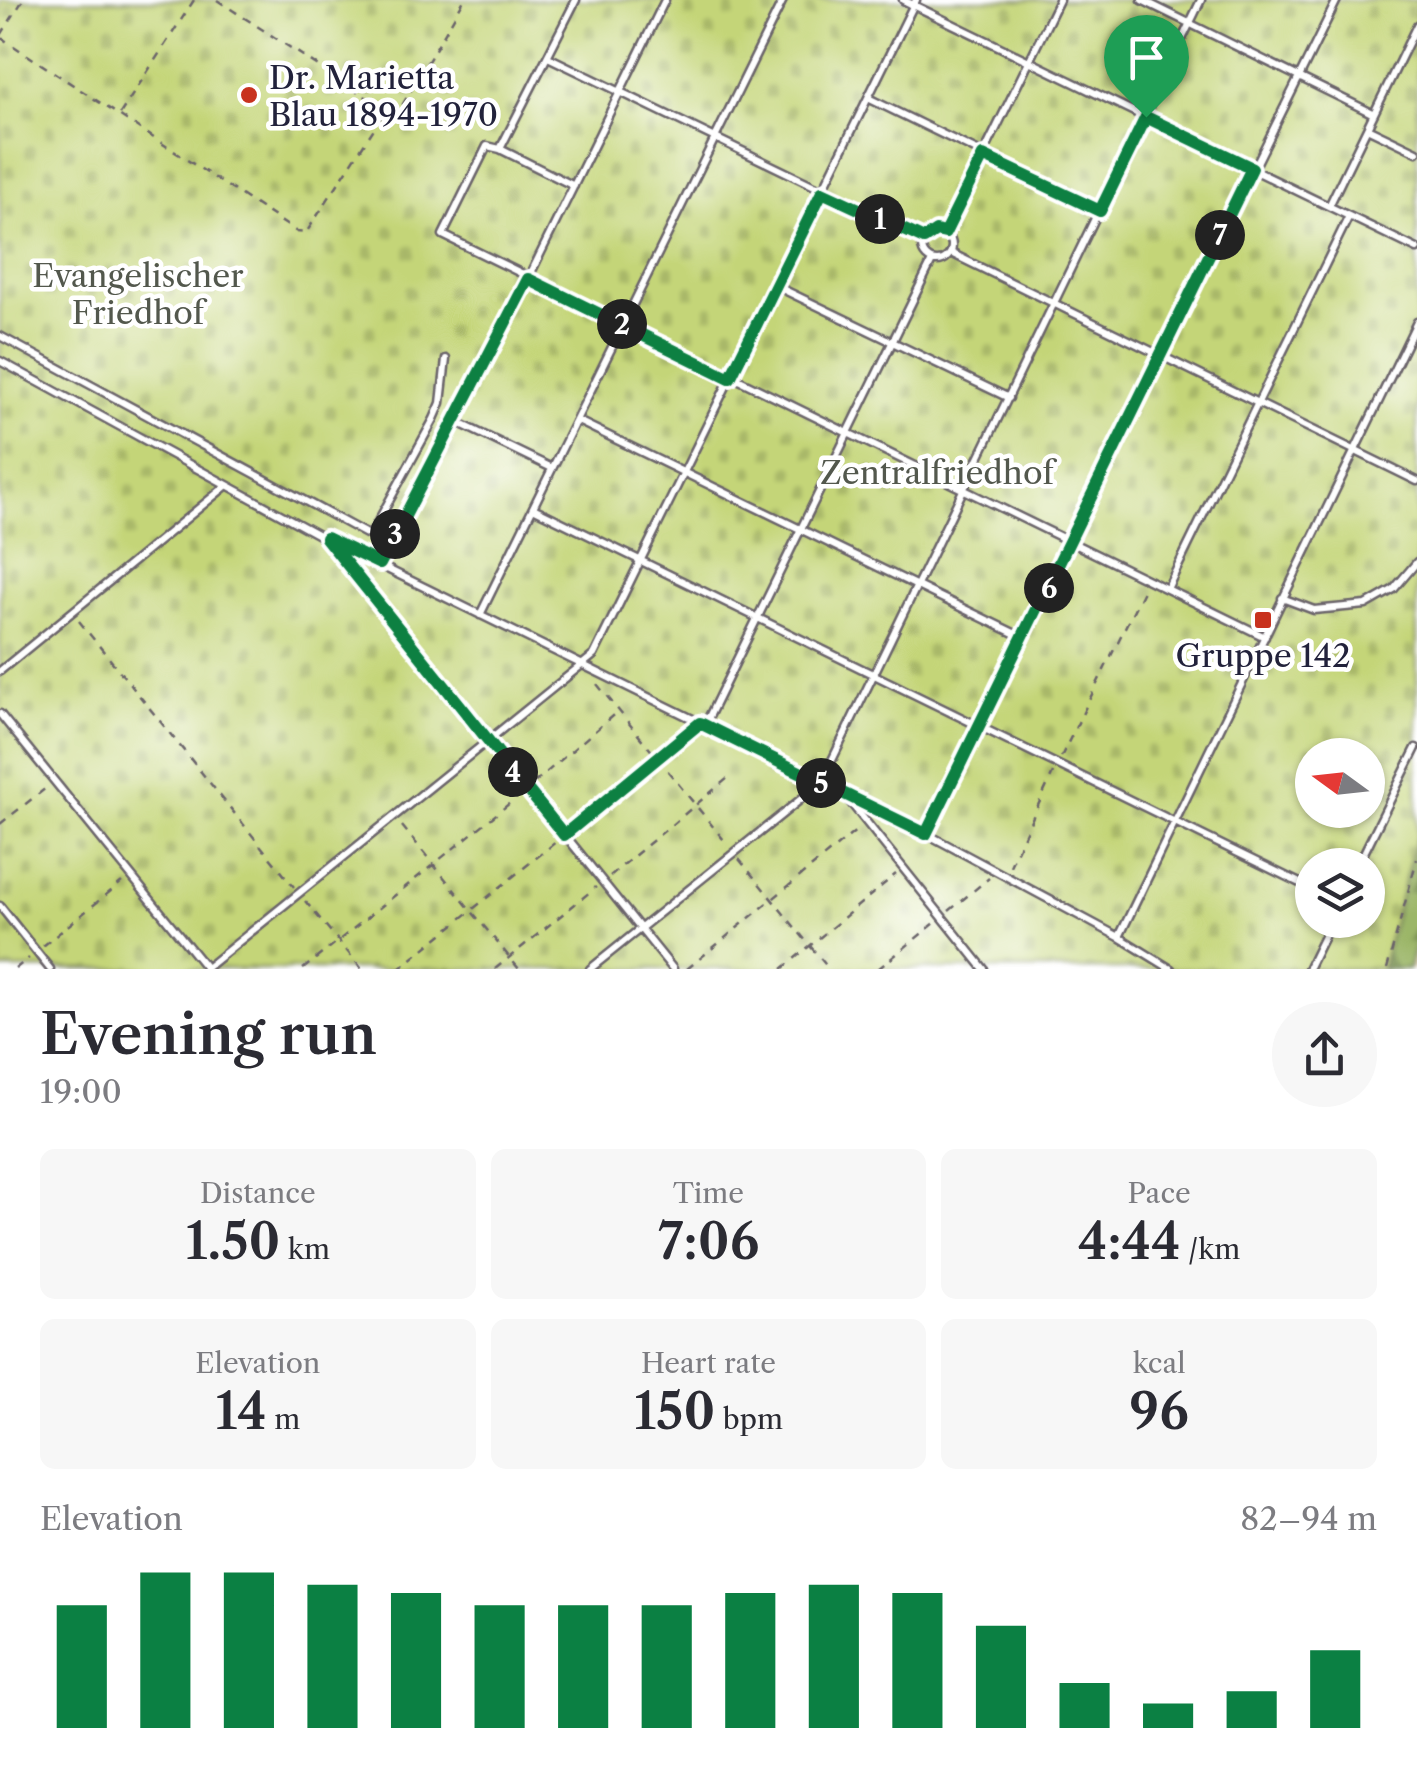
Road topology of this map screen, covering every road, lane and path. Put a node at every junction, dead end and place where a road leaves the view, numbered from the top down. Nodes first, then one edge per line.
1 (23, 0) edge
2 (194, 0) edge
3 (217, 0) edge
4 (464, 0) edge
5 (576, 0) edge
6 (665, 0) edge
7 (783, 0) edge
8 (902, 0) edge
9 (1059, 0) edge
10 (1142, 0) edge
11 (1202, 0) edge
12 (1337, 0) edge
13 (914, 3) edge
14 (1190, 24) junction
15 (1417, 25) edge
16 (0, 37) edge
17 (548, 57) junction
18 (1029, 60) junction
19 (1298, 76) junction
20 (620, 92) junction
21 (868, 98) junction
22 (386, 110) junction
23 (1372, 113) junction
24 (119, 116) junction
25 (1146, 117) junction
26 (1368, 128) junction
27 (716, 138) junction
28 (500, 149) junction
29 (1417, 152) edge
30 (983, 156) junction
31 (1252, 168) junction
32 (574, 186) junction
33 (822, 192) junction
34 (1329, 206) junction
35 (1100, 211) junction
36 (1349, 216) junction
37 (945, 233) junction
38 (924, 239) junction
39 (1417, 249) edge
40 (951, 253) junction
41 (932, 261) junction
42 (528, 279) junction
43 (776, 286) junction
44 (1054, 303) junction
45 (1417, 322) edge
46 (623, 325) junction
47 (0, 336) edge
48 (892, 342) junction
49 (1162, 357) junction
50 (446, 359) dead end
51 (0, 361) edge
52 (730, 378) junction
53 (1008, 398) junction
54 (1258, 403) junction
55 (576, 420) junction
56 (454, 421) junction
57 (847, 434) junction
58 (1355, 450) junction
59 (552, 468) junction
60 (685, 471) junction
61 (1417, 481) edge
62 (226, 486) junction
63 (964, 491) junction
64 (533, 508) junction
65 (801, 529) junction
66 (326, 538) junction
67 (1071, 544) junction
68 (642, 560) junction
69 (1417, 562) edge
70 (380, 564) junction
71 (1148, 580) junction
72 (917, 586) junction
73 (1168, 589) junction
74 (1282, 598) junction
75 (72, 612) junction
76 (480, 615) junction
77 (758, 617) junction
78 (1265, 637) junction
79 (1024, 638) junction
80 (582, 667) junction
81 (0, 671) edge
82 (874, 674) junction
83 (618, 711) junction
84 (0, 714) edge
85 (703, 724) junction
86 (980, 727) junction
87 (488, 741) junction
88 (1416, 748) edge
89 (658, 759) junction
90 (1058, 764) junction
91 (728, 778) dead end
92 (54, 781) junction
93 (821, 783) junction
94 (528, 789) junction
95 (843, 794) junction
96 (697, 807) junction
97 (394, 817) junction
98 (866, 822) junction
99 (1175, 822) junction
100 (0, 824) edge
101 (926, 834) junction
102 (564, 835) junction
103 (1366, 848) edge
104 (734, 852) junction
105 (1417, 859) edge
106 (432, 865) junction
107 (903, 868) junction
108 (131, 875) junction
109 (1005, 876) junction
110 (1295, 880) edge
111 (602, 882) junction
112 (299, 894) junction
113 (772, 899) junction
114 (0, 906) edge
115 (472, 912) junction
116 (640, 929) junction
117 (1119, 937) junction
118 (1323, 938) edge
119 (338, 940) junction
120 (810, 946) junction
121 (36, 952) junction
122 (510, 957) junction
123 (1166, 968) edge
124 (15, 969) edge
125 (50, 969) edge
126 (206, 969) edge
127 (303, 969) edge
128 (362, 969) edge
129 (399, 969) edge
130 (495, 969) edge
131 (519, 969) edge
132 (590, 969) edge
133 (672, 969) edge
134 (687, 969) edge
135 (782, 969) edge
136 (829, 969) edge
137 (984, 969) edge
138 (1308, 969) edge
139 (1388, 969) edge

1 - 16 path
2 - 24 path
3 - 22 path
4 - 22 path
5 - 17 lane
6 - 20 lane
7 - 27 lane
8 - 13 lane
9 - 18 lane
10 - 14 lane
11 - 14 lane
12 - 19 lane
13 - 18 lane
13 - 21 lane
14 - 19 lane
14 - 25 lane
15 - 23 lane
16 - 24 path
17 - 20 lane
17 - 28 lane
18 - 25 lane
18 - 30 lane
19 - 23 lane
19 - 31 lane
20 - 27 lane
20 - 32 lane
21 - 30 lane
21 - 33 lane
22 - 24 path
23 - 26 lane
25 - 31 lane
25 - 35 lane
26 - 29 lane
26 - 34 lane
27 - 33 lane
27 - 46 lane
28 - 32 lane
28 - 42 lane
30 - 35 lane
30 - 37 lane
31 - 34 lane
31 - 49 lane
32 - 42 lane
33 - 38 lane
33 - 43 lane
34 - 36 lane
35 - 44 lane
36 - 39 lane
36 - 54 lane
37 - 38 lane
37 - 40 lane
38 - 41 lane
40 - 41 lane
40 - 44 lane
41 - 48 lane
42 - 46 lane
42 - 56 lane
43 - 48 lane
43 - 52 lane
44 - 49 lane
44 - 53 lane
45 - 58 lane
46 - 52 lane
46 - 55 lane
47 - 50 lane
48 - 53 lane
48 - 57 lane
49 - 54 lane
49 - 67 lane
51 - 62 lane
52 - 57 lane
52 - 60 lane
53 - 63 lane
54 - 58 lane
54 - 73 lane
55 - 59 lane
55 - 60 lane
56 - 59 lane
56 - 70 lane
57 - 63 lane
57 - 65 lane
58 - 61 lane
58 - 74 lane
59 - 64 lane
60 - 65 lane
60 - 68 lane
62 - 66 lane
62 - 75 lane
63 - 67 lane
63 - 72 lane
64 - 68 lane
64 - 76 lane
65 - 72 lane
65 - 77 lane
66 - 70 lane
66 - 87 lane
67 - 71 lane
67 - 79 lane
68 - 77 lane
68 - 80 lane
69 - 74 lane
70 - 76 lane
71 - 73 lane
71 - 90 path
72 - 79 lane
72 - 82 lane
73 - 78 lane
74 - 78 lane
75 - 81 lane
75 - 112 path
76 - 80 lane
77 - 82 lane
77 - 85 lane
78 - 99 lane
79 - 86 lane
80 - 83 path
80 - 85 lane
80 - 87 lane
82 - 86 lane
82 - 93 lane
83 - 89 path
83 - 94 path
84 - 92 lane
85 - 89 path
85 - 93 lane
86 - 90 lane
86 - 101 lane
87 - 94 lane
87 - 97 lane
88 - 103 lane
89 - 96 path
89 - 102 path
90 - 99 lane
90 - 109 path
91 - 96 path
92 - 100 path
92 - 108 lane
93 - 95 lane
93 - 104 lane
94 - 102 lane
94 - 106 path
95 - 98 lane
95 - 101 lane
96 - 104 path
96 - 111 path
97 - 106 path
97 - 112 lane
98 - 107 lane
98 - 113 path
99 - 110 lane
99 - 117 lane
101 - 109 lane
102 - 111 lane
102 - 115 path
104 - 113 path
104 - 116 lane
105 - 139 path
106 - 115 path
106 - 119 path
107 - 120 path
107 - 137 lane
108 - 121 path
108 - 126 lane
109 - 117 lane
111 - 116 lane
111 - 122 path
112 - 119 path
112 - 126 lane
113 - 120 path
113 - 134 path
114 - 121 lane
115 - 122 path
115 - 129 path
116 - 132 lane
116 - 133 lane
117 - 123 lane
118 - 138 lane
119 - 127 path
119 - 128 path
120 - 135 path
120 - 136 path
121 - 124 path
121 - 125 lane
122 - 130 path
122 - 131 path

